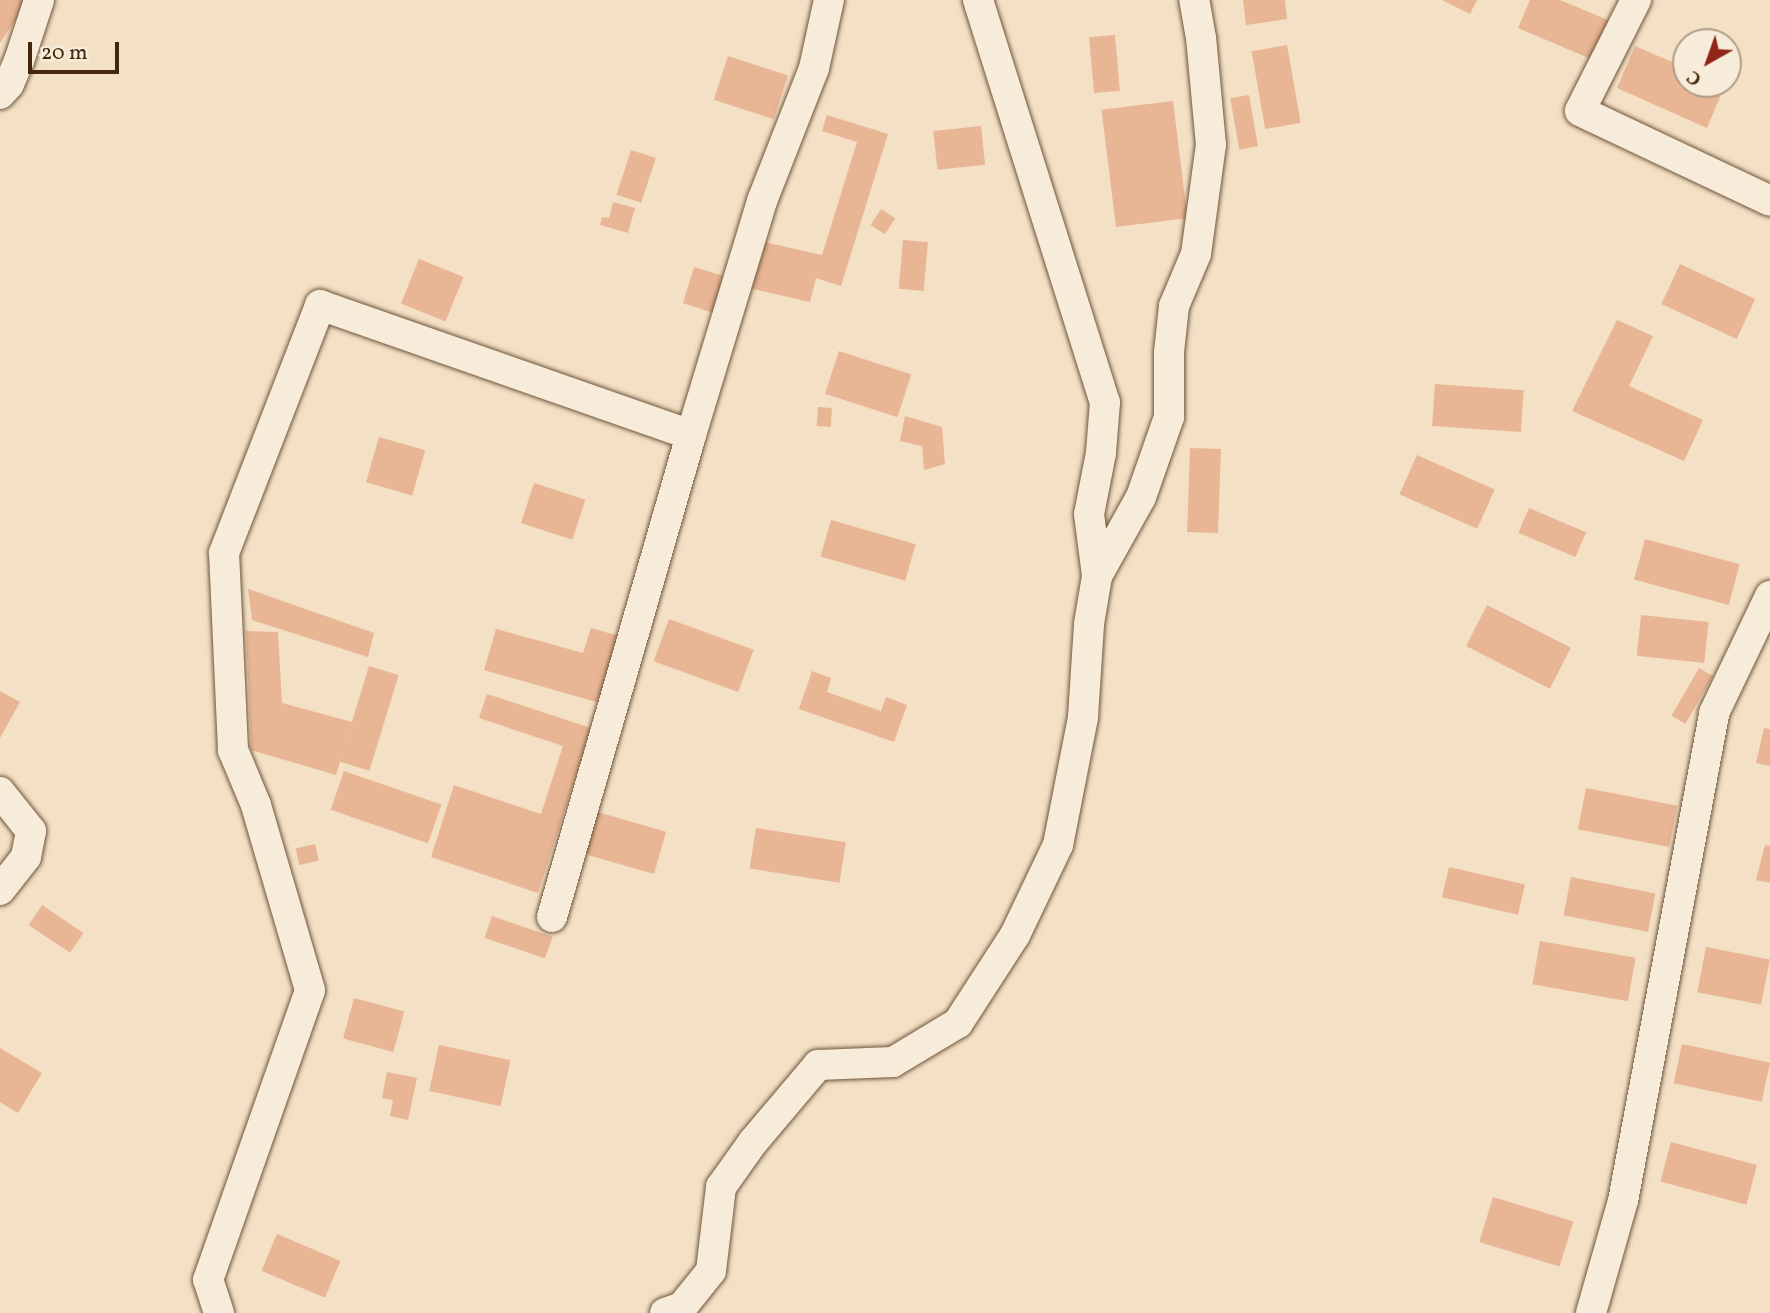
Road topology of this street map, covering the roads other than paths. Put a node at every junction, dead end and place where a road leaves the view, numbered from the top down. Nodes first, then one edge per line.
1 (39, 0) edge
2 (829, 0) edge
3 (978, 0) edge
4 (1194, 0) edge
5 (1636, 0) edge
6 (0, 94) edge
7 (1770, 201) edge
8 (691, 435) junction
9 (1097, 576) junction
10 (1770, 596) edge
11 (0, 792) edge
12 (0, 890) edge
13 (552, 917) dead end
14 (219, 1313) edge
15 (665, 1313) edge
16 (1591, 1313) edge

1 - 6 street
2 - 8 street
3 - 9 street
4 - 9 street
5 - 7 street
8 - 13 street
8 - 14 street
9 - 15 street
10 - 16 street
11 - 12 street

